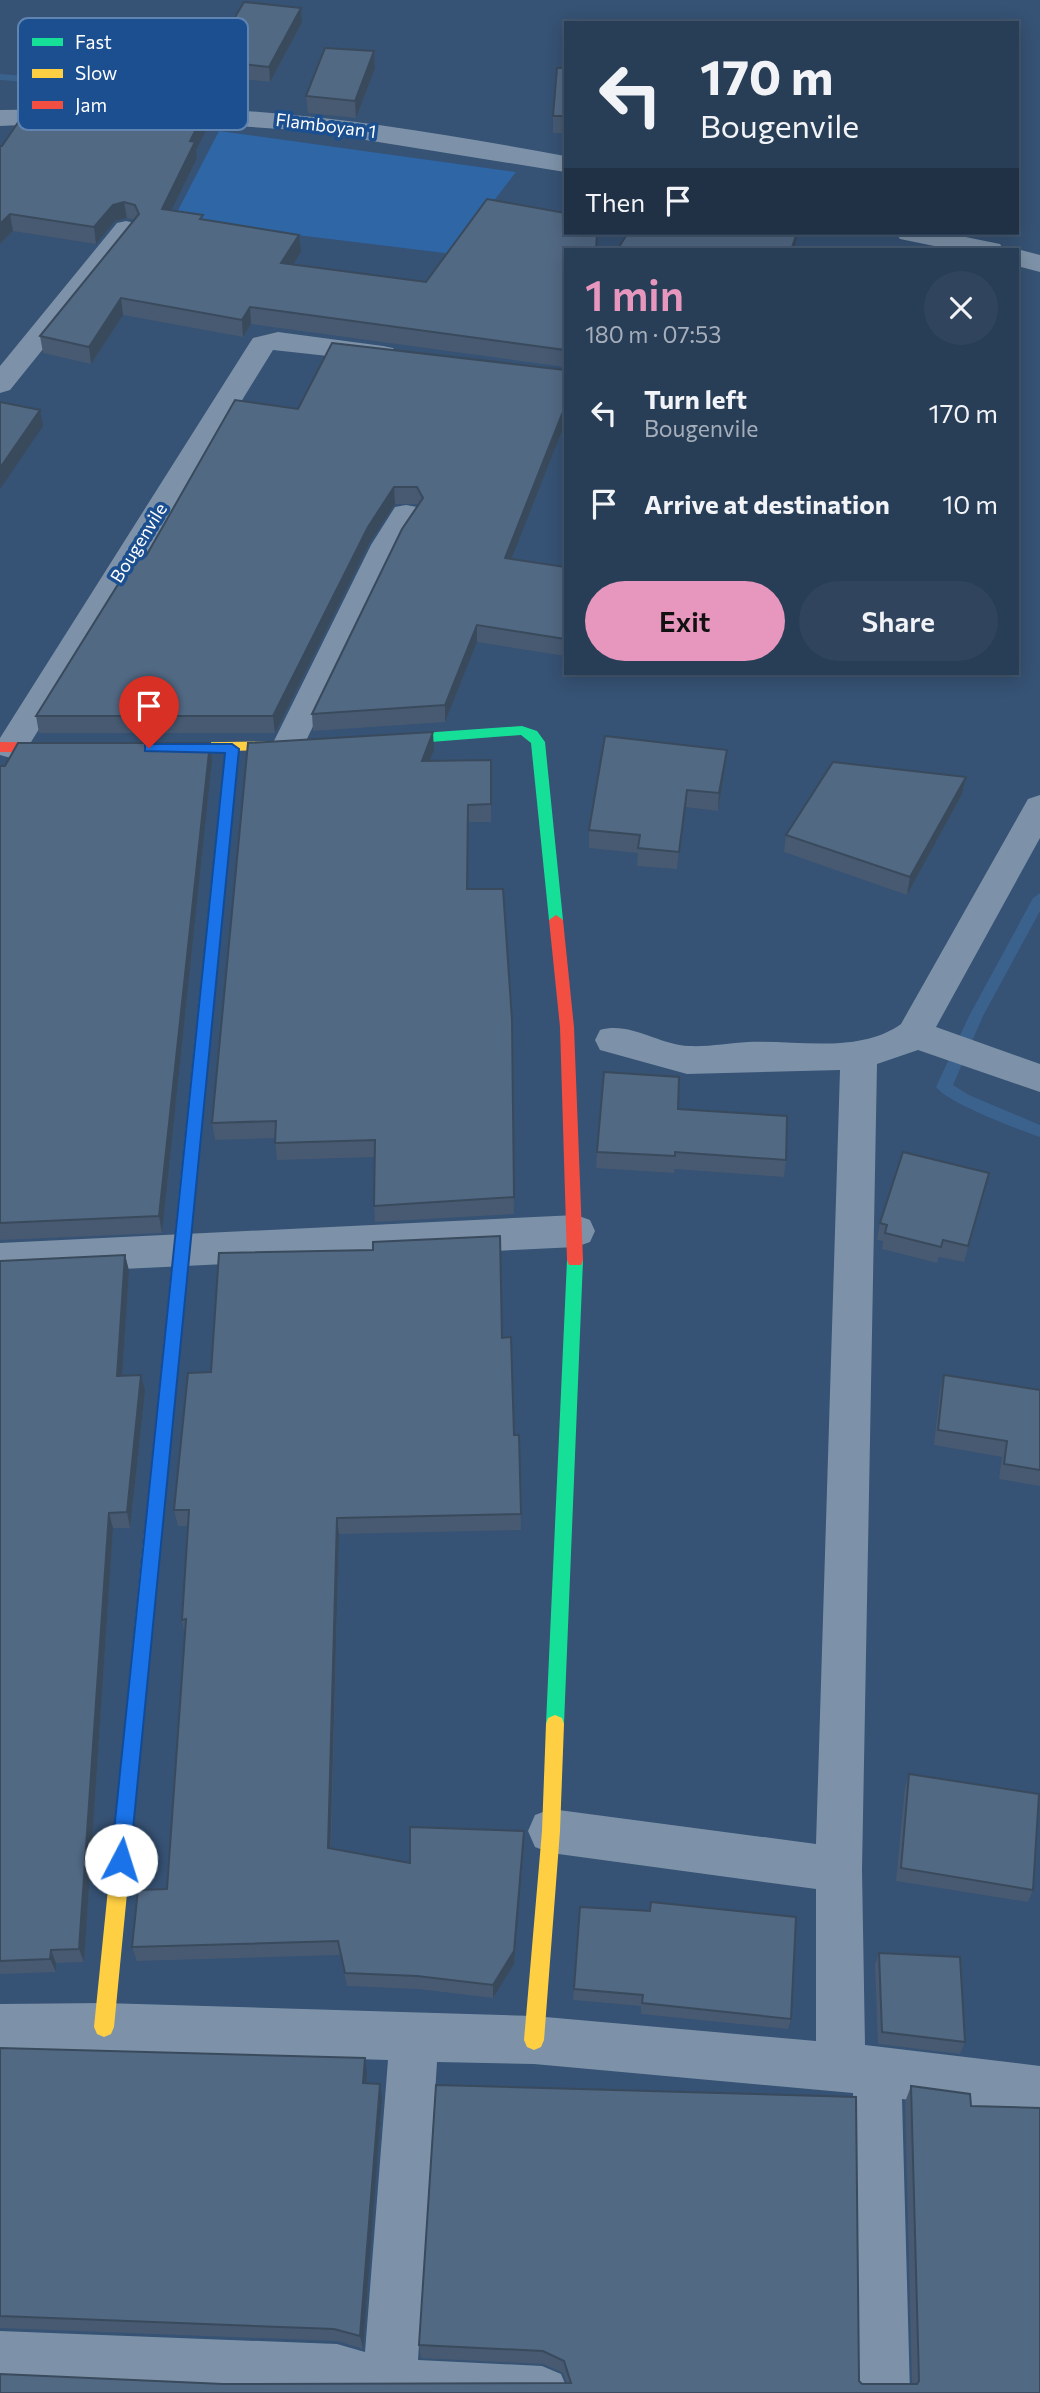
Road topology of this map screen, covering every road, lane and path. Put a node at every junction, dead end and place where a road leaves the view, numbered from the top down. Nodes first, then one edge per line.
1 (248, 116) edge
2 (0, 118) edge
3 (18, 118) edge
4 (564, 164) edge
5 (126, 229) edge
6 (919, 235) edge
7 (981, 248) edge
8 (1019, 258) edge
9 (1040, 264) edge
10 (415, 358) edge
11 (0, 384) edge
12 (406, 514) dead end
13 (370, 741) edge
14 (300, 746) joint
15 (6, 747) edge
16 (80, 748) edge
17 (149, 748) edge
18 (232, 749) junction
19 (1040, 807) edge
20 (925, 1038) junction
21 (613, 1040) dead end
22 (859, 1056) junction
23 (1040, 1078) edge
24 (576, 1231) junction
25 (181, 1249) junction
26 (0, 1259) edge
27 (551, 1831) junction
28 (839, 1870) junction
29 (104, 2027) junction
30 (0, 2028) edge
31 (414, 2037) junction
32 (534, 2040) junction
33 (859, 2070) junction
34 (1040, 2091) edge
35 (0, 2357) edge
36 (390, 2389) edge
37 (542, 2393) edge
38 (883, 2393) edge

1 - 4 street, Flamboyan 1
2 - 3 street
5 - 11 street
6 - 7 street
8 - 9 street
10 - 15 street, Bougenvile
12 - 14 street
13 - 24 street
14 - 18 street
15 - 16 street, Bougenvile
17 - 18 street
18 - 25 street
19 - 20 street
20 - 22 street
20 - 23 street
21 - 22 street
22 - 28 street
24 - 25 street
24 - 27 street
25 - 26 street
25 - 29 street
27 - 28 street
27 - 32 street
28 - 33 street
29 - 30 street
29 - 31 street
31 - 32 street
31 - 36 street
32 - 33 street
33 - 34 street
33 - 38 street
35 - 36 street
36 - 37 street

